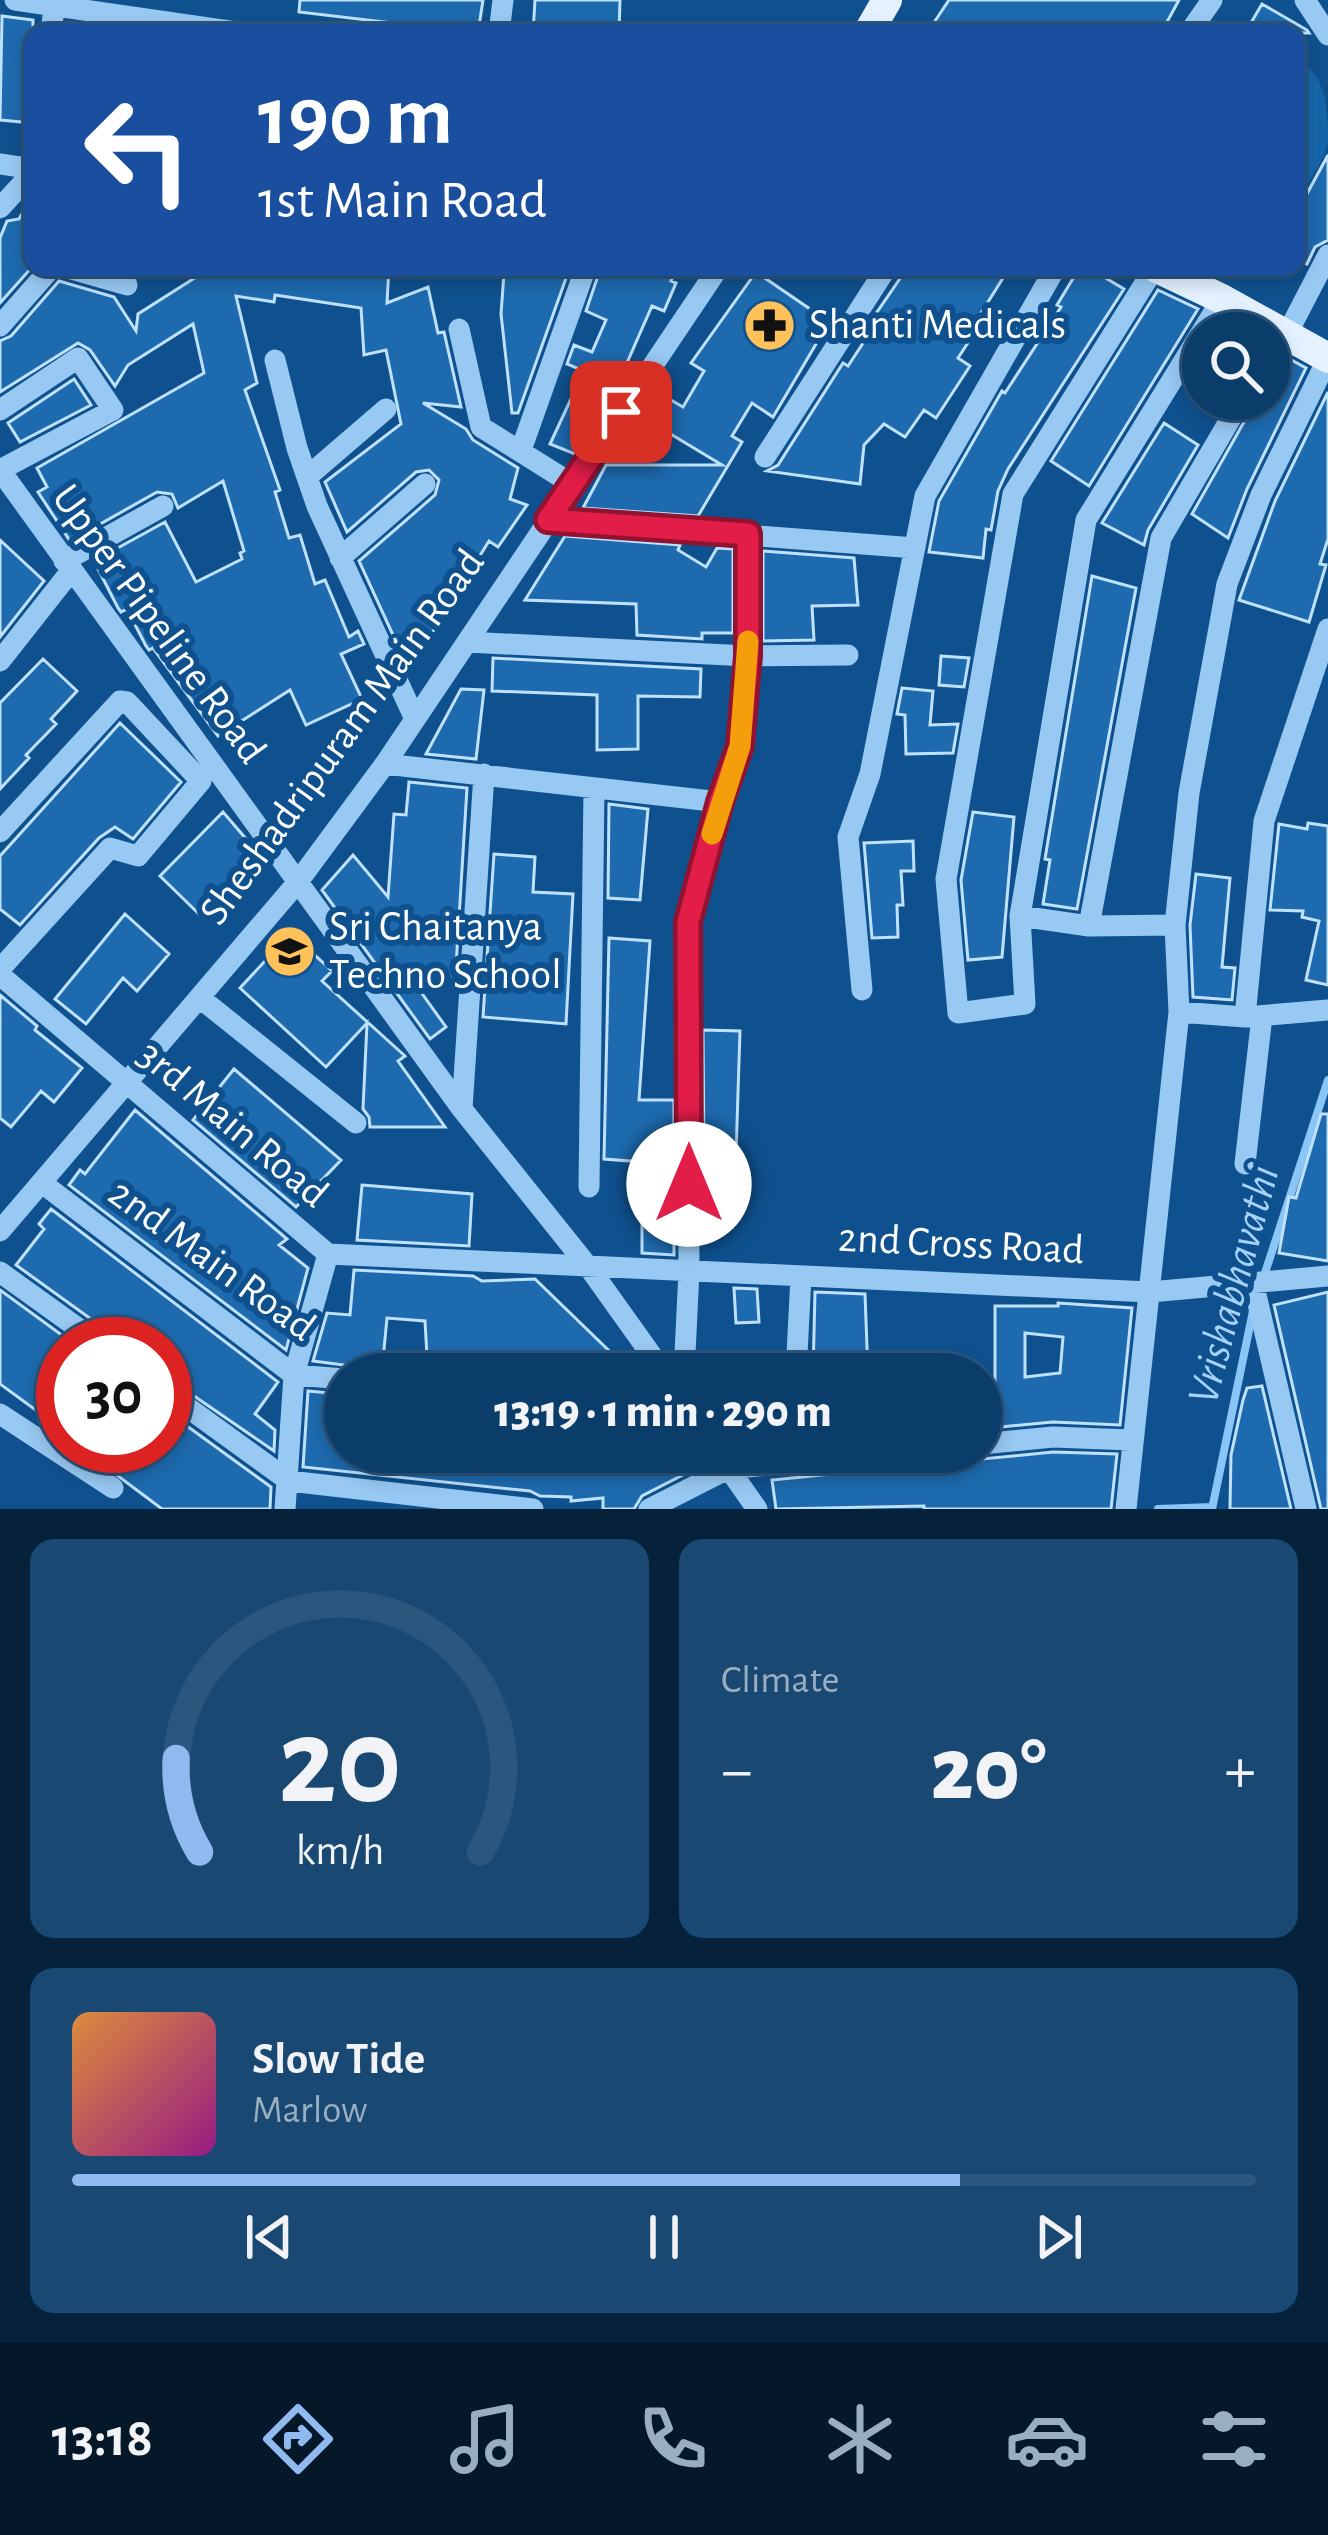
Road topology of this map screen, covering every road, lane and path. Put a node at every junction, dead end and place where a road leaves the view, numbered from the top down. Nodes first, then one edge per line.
1 (15, 0) edge
2 (1305, 0) edge
3 (55, 3) edge
4 (187, 24) edge
5 (1328, 34) edge
6 (24, 181) edge
7 (0, 208) edge
8 (1328, 256) edge
9 (44, 276) edge
10 (96, 276) edge
11 (583, 276) edge
12 (713, 276) edge
13 (881, 276) edge
14 (1051, 276) edge
15 (1149, 276) edge
16 (1174, 276) edge
17 (127, 285) dead end
18 (1222, 299) junction
19 (1241, 312) edge
20 (1290, 320) edge
21 (0, 326) edge
22 (459, 329) dead end
23 (1290, 343) edge
24 (1328, 358) edge
25 (275, 360) dead end
26 (386, 409) dead end
27 (0, 410) edge
28 (1230, 420) edge
29 (521, 450) junction
30 (765, 458) dead end
31 (0, 470) edge
32 (307, 477) junction
33 (425, 484) dead end
34 (572, 484) junction
35 (163, 506) dead end
36 (548, 520) junction
37 (748, 534) junction
38 (915, 548) junction
39 (340, 558) junction
40 (67, 566) junction
41 (1328, 629) edge
42 (467, 642) junction
43 (848, 655) dead end
44 (748, 656) junction
45 (0, 661) edge
46 (415, 718) junction
47 (385, 764) junction
48 (484, 774) junction
49 (595, 788) junction
50 (720, 802) junction
51 (0, 832) edge
52 (297, 883) junction
53 (1020, 916) junction
54 (1175, 925) junction
55 (1089, 926) junction
56 (3, 959) edge
57 (862, 990) dead end
58 (200, 998) junction
59 (1328, 1010) edge
60 (1179, 1012) junction
61 (1253, 1017) junction
62 (126, 1085) junction
63 (462, 1109) junction
64 (356, 1124) dead end
65 (1245, 1164) dead end
66 (42, 1183) junction
67 (589, 1186) dead end
68 (0, 1231) edge
69 (328, 1254) junction
70 (590, 1269) junction
71 (689, 1271) junction
72 (0, 1272) edge
73 (802, 1276) junction
74 (1328, 1276) edge
75 (1253, 1282) junction
76 (1150, 1292) junction
77 (62, 1317) edge
78 (649, 1353) edge
79 (685, 1353) edge
80 (797, 1353) edge
81 (294, 1375) junction
82 (324, 1377) edge
83 (192, 1410) edge
84 (0, 1414) edge
85 (1131, 1440) junction
86 (1002, 1442) edge
87 (704, 1473) edge
88 (731, 1473) edge
89 (290, 1480) junction
90 (113, 1489) dead end
91 (1126, 1504) edge
92 (755, 1507) edge
93 (285, 1509) edge
94 (533, 1509) edge
95 (649, 1509) edge
96 (1306, 1509) edge

1 - 3 street
2 - 5 street
3 - 4 street
6 - 7 street
8 - 20 street
9 - 21 street
10 - 17 street
11 - 29 street
12 - 34 street, Sheshadripuram Main Road
13 - 30 street
14 - 38 street
15 - 53 street
16 - 18 main road
18 - 19 main road
18 - 53 street
22 - 29 street
23 - 24 main road
24 - 54 street
25 - 32 street
26 - 32 street
27 - 31 street
28 - 55 street
29 - 34 street
31 - 40 street, Upper Pipeline Road
32 - 39 street
33 - 39 street
34 - 36 street, Sheshadripuram Main Road
35 - 40 street
36 - 37 street
36 - 42 street, Sheshadripuram Main Road
37 - 38 street
37 - 44 street
38 - 57 street
39 - 46 street
40 - 45 street
40 - 52 street, Upper Pipeline Road
41 - 61 street
42 - 44 street
42 - 46 street, Sheshadripuram Main Road
43 - 44 street
44 - 50 street
46 - 47 street, Sheshadripuram Main Road
47 - 48 street
47 - 52 street, Sheshadripuram Main Road
48 - 49 street
48 - 63 street
49 - 50 street
49 - 67 street
50 - 71 street
51 - 56 street
52 - 58 street, Sheshadripuram Main Road
52 - 63 street, Upper Pipeline Road
53 - 55 street
54 - 55 street
54 - 60 street
56 - 62 street, 3rd Main Road
58 - 62 street, Sheshadripuram Main Road
58 - 64 street
59 - 61 street
60 - 61 street
60 - 76 street
61 - 65 street
62 - 66 street, Sheshadripuram Main Road
62 - 69 street, 3rd Main Road
63 - 70 street, Upper Pipeline Road
66 - 68 street, Sheshadripuram Main Road
66 - 81 street, 2nd Main Road
69 - 70 street, 3rd Main Road
69 - 81 street
70 - 71 street, 2nd Cross Road
70 - 78 street, Upper Pipeline Road
71 - 73 street, 2nd Cross Road
71 - 79 street
72 - 77 street
73 - 76 street, 2nd Cross Road
73 - 80 street
74 - 75 street, 2nd Cross Road
75 - 76 street, 2nd Cross Road
75 - 96 street
76 - 85 street
81 - 82 street, 2nd Main Road
81 - 89 street
83 - 89 street
84 - 90 street
85 - 86 street
85 - 91 street
87 - 95 street
88 - 92 street
89 - 93 street
89 - 94 street

